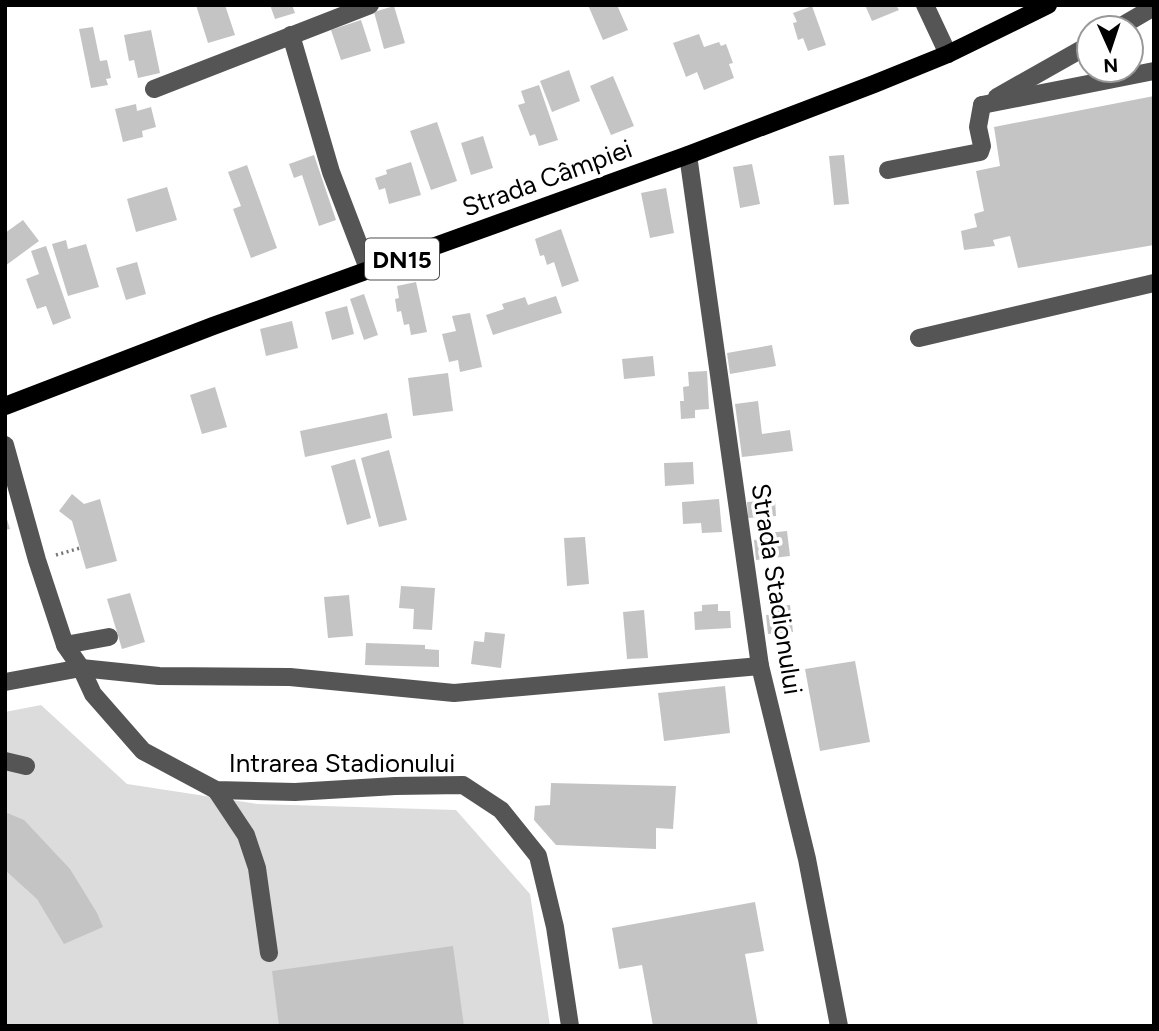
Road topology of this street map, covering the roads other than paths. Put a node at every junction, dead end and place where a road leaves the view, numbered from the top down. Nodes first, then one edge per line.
1 (370, 5) edge
2 (925, 5) edge
3 (1048, 5) edge
4 (291, 35) junction
5 (1075, 53) edge
6 (948, 54) junction
7 (1154, 71) edge
8 (154, 89) dead end
9 (982, 105) junction
10 (688, 155) junction
11 (888, 170) dead end
12 (369, 271) junction
13 (1154, 283) edge
14 (919, 338) dead end
15 (5, 406) edge
16 (5, 445) edge
17 (108, 637) dead end
18 (65, 645) junction
19 (760, 666) junction
20 (81, 668) junction
21 (5, 682) edge
22 (5, 761) edge
23 (26, 766) dead end
24 (216, 790) junction
25 (269, 953) dead end
26 (570, 1026) edge
27 (839, 1026) edge

1 - 4 street
2 - 6 street
3 - 6 main road, DN15
4 - 8 street
4 - 12 street
5 - 9 street
6 - 10 main road, Strada Câmpiei / DN15
7 - 9 street
9 - 11 street
10 - 12 main road, Strada Câmpiei / DN15
10 - 19 street, Strada Stadionului
12 - 15 main road, Strada Câmpiei / DN15
13 - 14 street
16 - 18 street, Intrarea Stadionului
17 - 18 street
18 - 20 street, Intrarea Stadionului
19 - 20 street
19 - 27 street, Strada Stadionului
20 - 21 street
20 - 24 street, Intrarea Stadionului
22 - 23 street
24 - 25 street
24 - 26 street, Intrarea Stadionului

